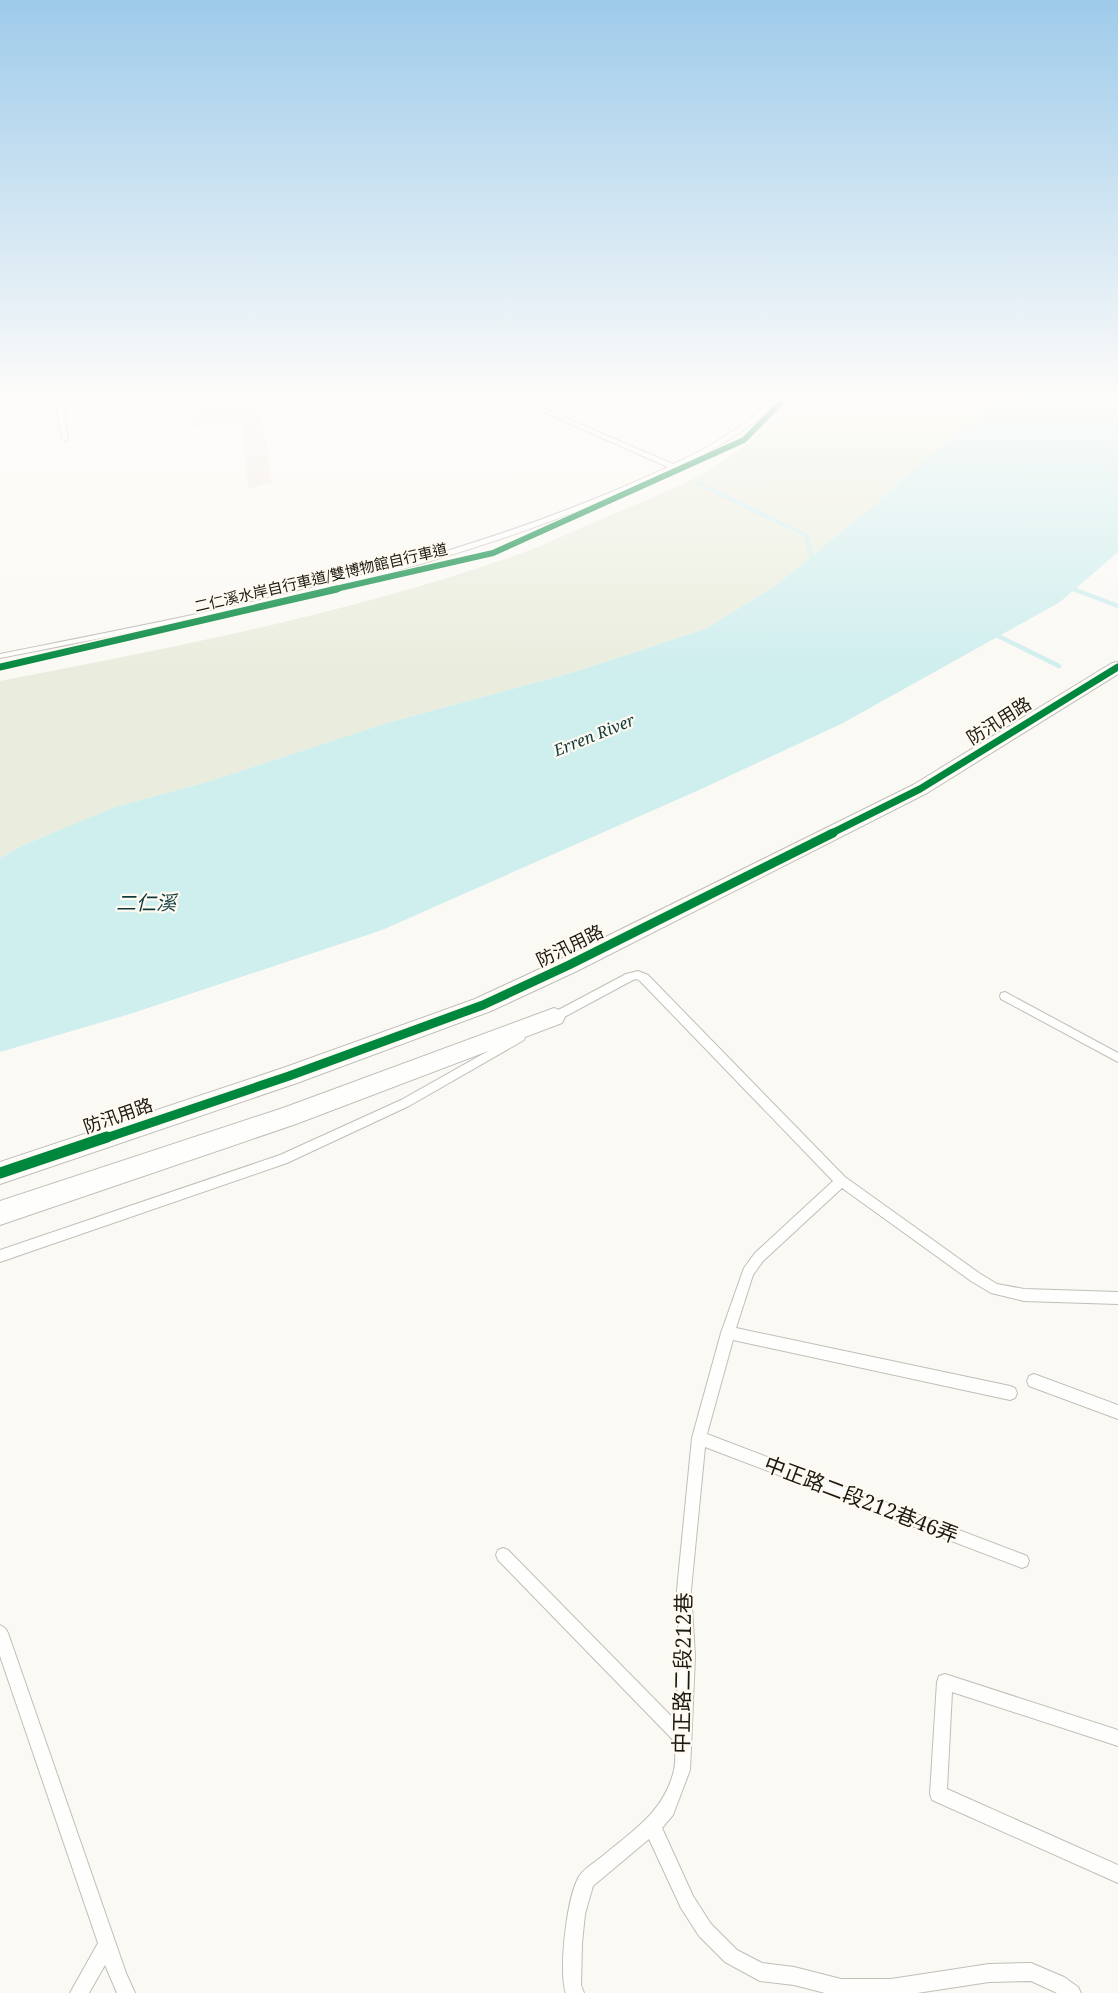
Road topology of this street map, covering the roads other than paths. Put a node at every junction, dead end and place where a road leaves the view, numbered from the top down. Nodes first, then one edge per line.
1 (626, 488) edge
2 (0, 656) edge
3 (1118, 668) edge
4 (1005, 996) dead end
5 (554, 1017) junction
6 (1118, 1058) edge
7 (0, 1173) edge
8 (841, 1181) junction
9 (0, 1212) edge
10 (0, 1256) edge
11 (1118, 1298) edge
12 (728, 1333) junction
13 (1034, 1381) dead end
14 (1010, 1393) dead end
15 (1118, 1412) edge
16 (699, 1438) junction
17 (502, 1555) dead end
18 (1022, 1561) dead end
19 (0, 1633) edge
20 (1118, 1738) edge
21 (684, 1740) junction
22 (652, 1826) junction
23 (1118, 1874) edge
24 (107, 1945) junction
25 (79, 1993) edge
26 (126, 1993) edge
27 (575, 1993) edge
28 (1072, 1993) edge

1 - 2 lane
3 - 7 street, 防汛用路
4 - 6 lane
5 - 8 lane
5 - 9 street
5 - 10 lane
8 - 11 lane
8 - 12 lane, 中正路二段212巷
12 - 14 lane
12 - 16 lane, 中正路二段212巷
13 - 15 lane
16 - 18 lane, 中正路二段212巷46弄
16 - 21 lane, 中正路二段212巷
17 - 21 lane
19 - 24 lane
20 - 23 lane
21 - 22 lane, 中正路二段212巷
22 - 27 lane, 中正路二段212巷
22 - 28 lane
24 - 25 lane
24 - 26 lane

